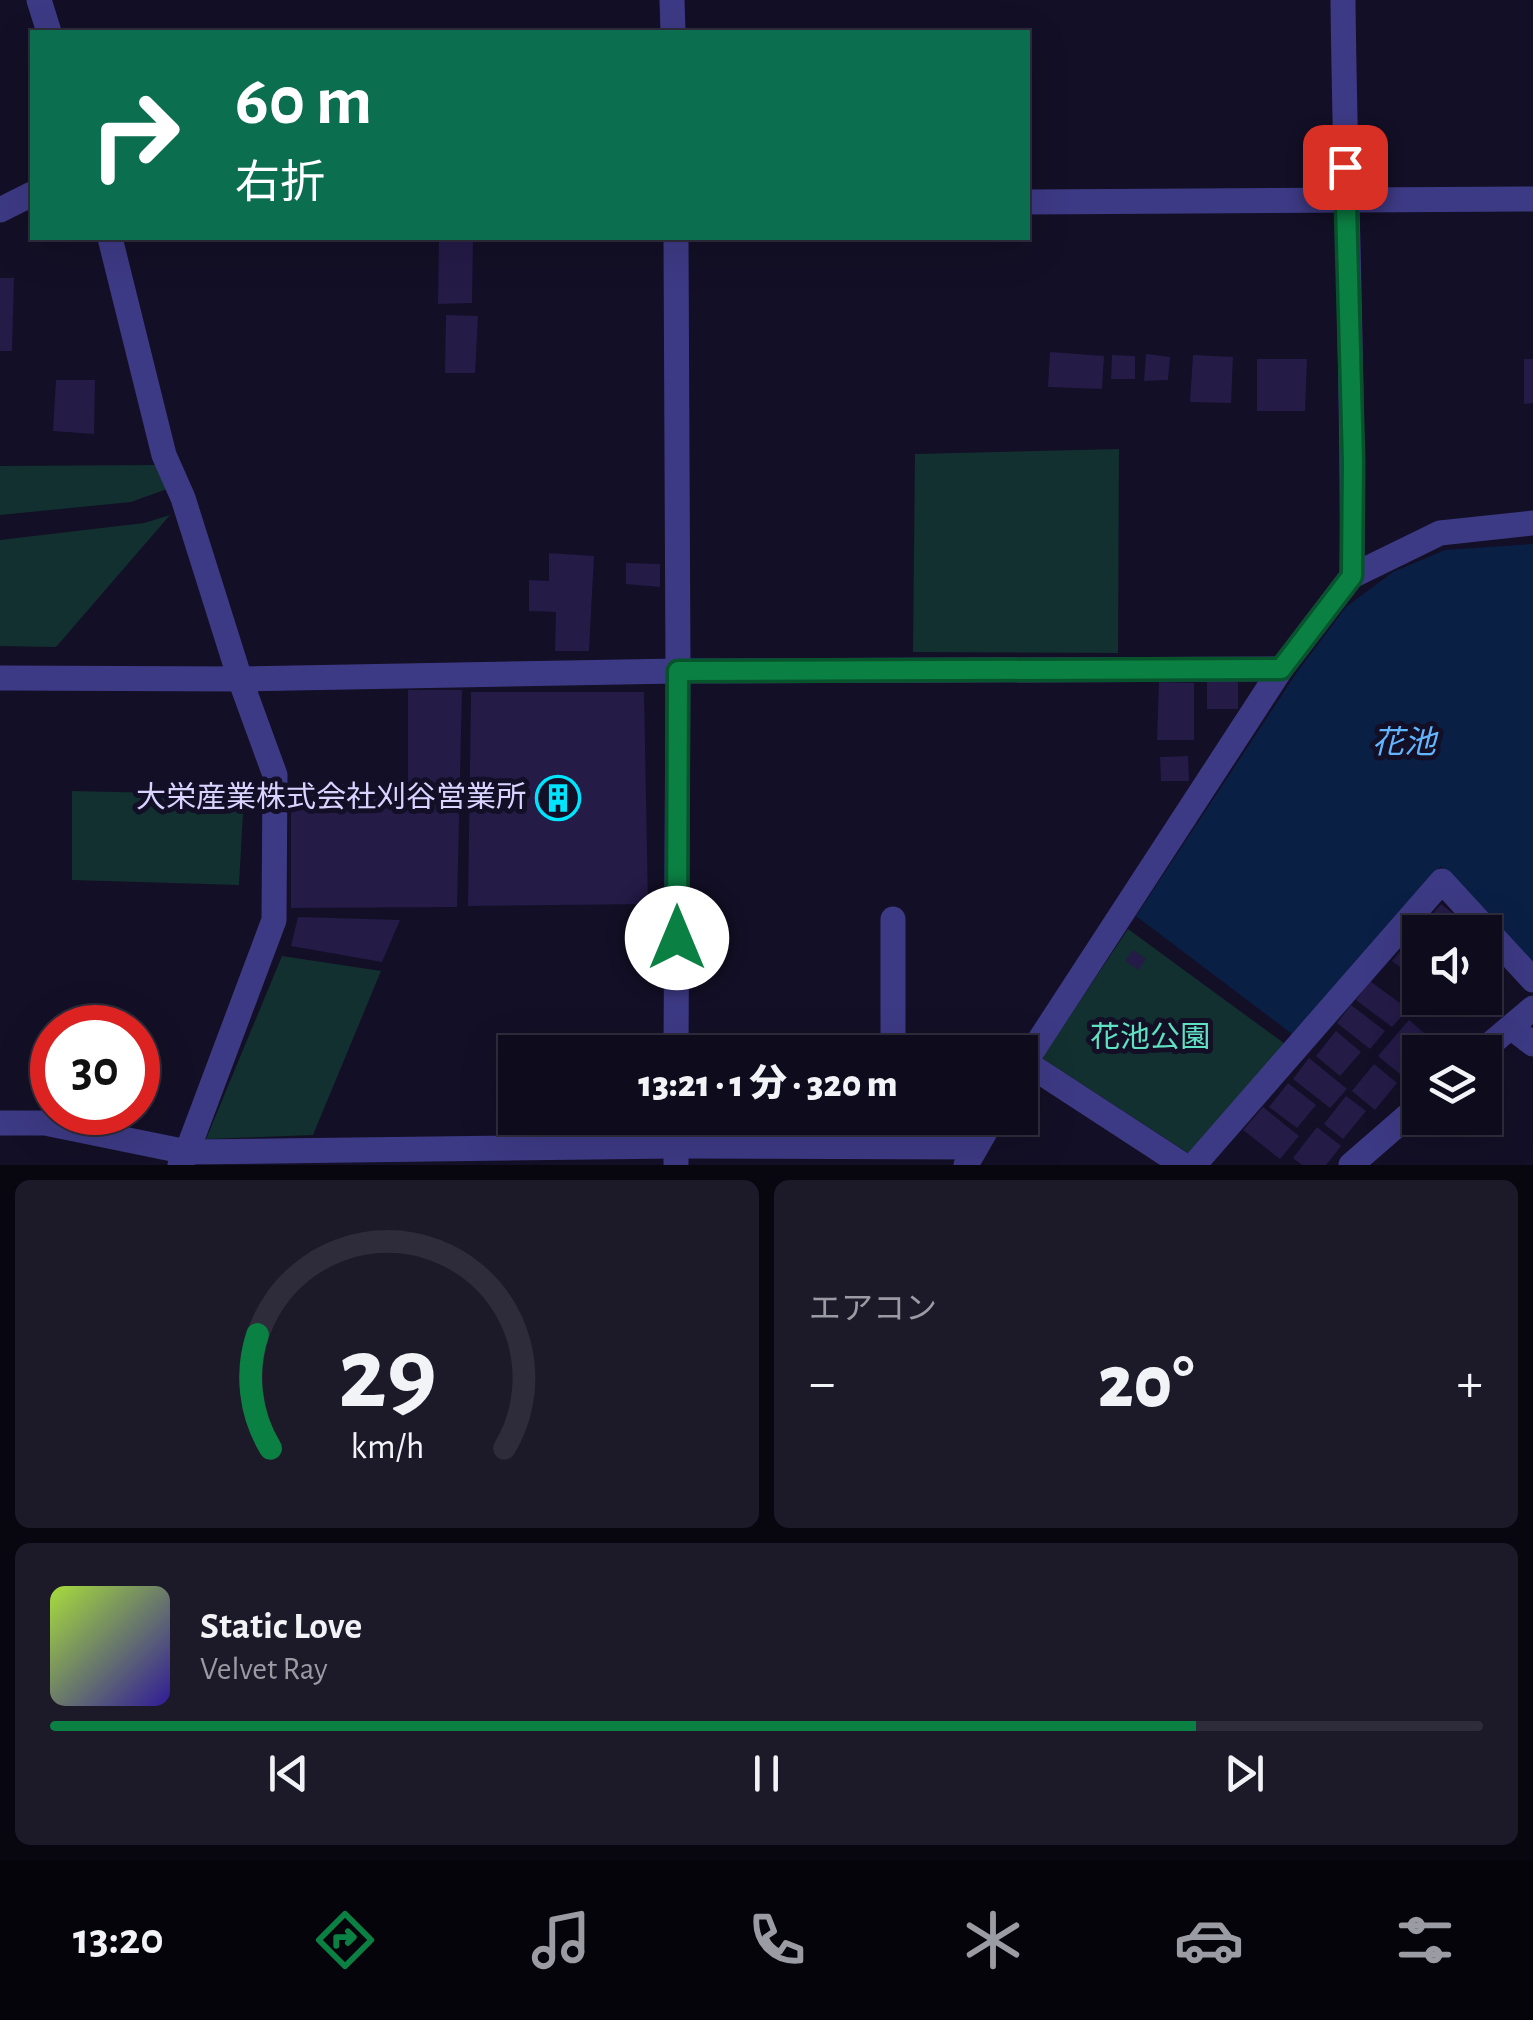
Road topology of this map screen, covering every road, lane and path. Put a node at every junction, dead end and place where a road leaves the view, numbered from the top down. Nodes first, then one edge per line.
1 (39, 0) edge
2 (672, 0) edge
3 (1343, 0) edge
4 (47, 30) edge
5 (673, 30) edge
6 (30, 195) edge
7 (1533, 199) edge
8 (1345, 200) junction
9 (1030, 202) edge
10 (0, 210) edge
11 (110, 240) edge
12 (676, 240) edge
13 (1533, 523) edge
14 (1352, 576) junction
15 (1281, 669) junction
16 (678, 671) junction
17 (0, 678) edge
18 (240, 679) junction
19 (892, 918) dead end
20 (1533, 980) edge
21 (1533, 1008) edge
22 (1511, 1026) junction
23 (676, 1035) edge
24 (893, 1035) edge
25 (1501, 1035) edge
26 (1038, 1041) edge
27 (1533, 1044) edge
28 (1038, 1076) edge
29 (1402, 1121) edge
30 (0, 1123) edge
31 (893, 1135) edge
32 (893, 1146) junction
33 (676, 1156) edge
34 (971, 1156) edge
35 (183, 1159) edge
36 (1183, 1165) edge
37 (1194, 1165) edge
38 (1351, 1165) edge

1 - 4 street
2 - 5 street
3 - 8 street
6 - 10 street
7 - 8 street
8 - 9 street
8 - 14 street
11 - 18 street
12 - 16 street
13 - 14 street
14 - 15 street
15 - 16 street
15 - 26 street
16 - 18 street
16 - 23 street
17 - 18 street
18 - 35 street
19 - 24 street
20 - 37 street
21 - 22 street
22 - 25 street
22 - 27 street
28 - 36 street
29 - 38 street
30 - 35 street
31 - 32 street
32 - 33 street
32 - 34 street
33 - 35 street

